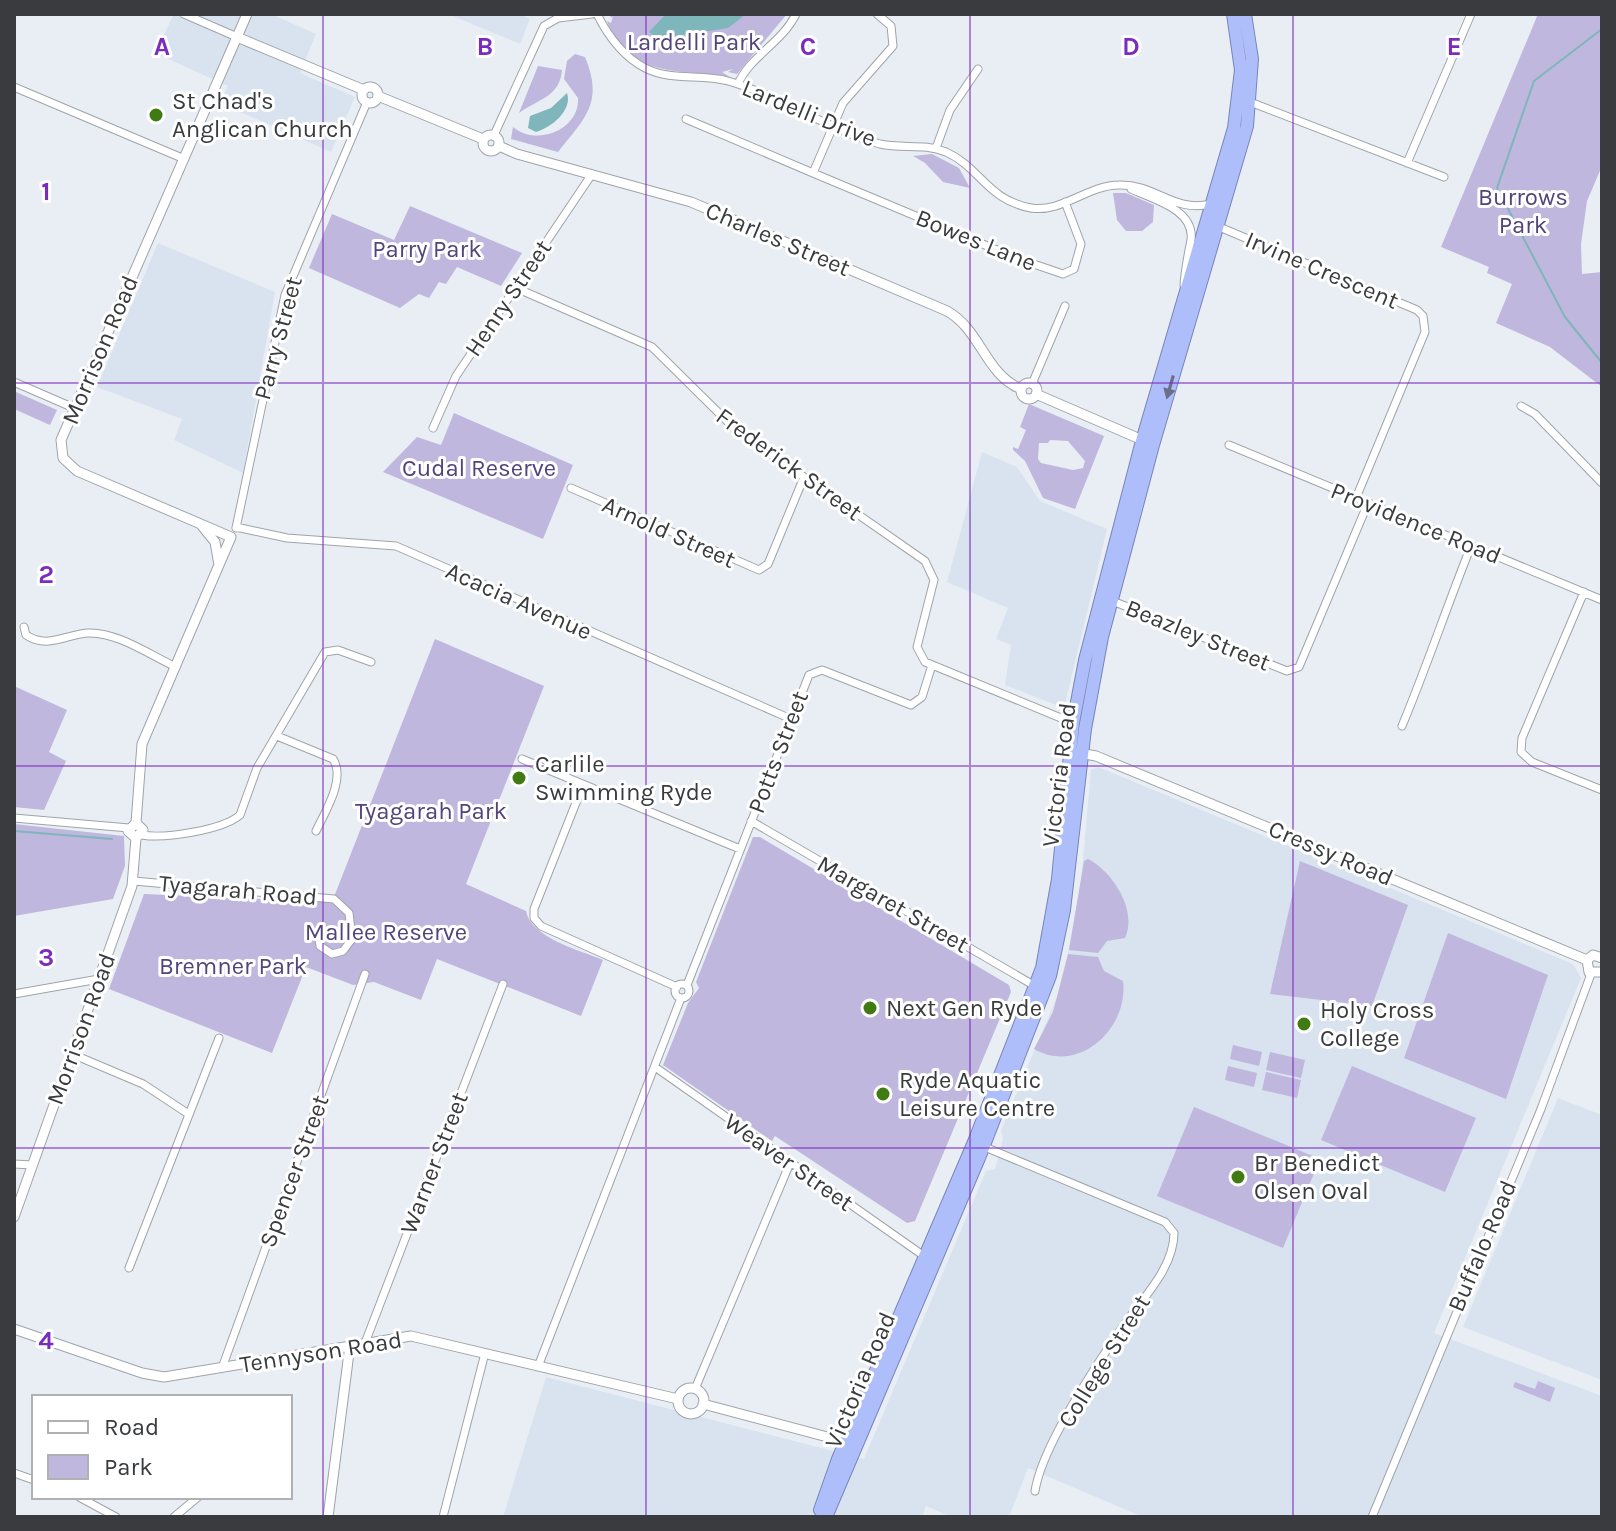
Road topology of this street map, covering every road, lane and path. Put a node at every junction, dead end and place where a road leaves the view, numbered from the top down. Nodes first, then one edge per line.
1 (184, 14) edge
2 (247, 14) edge
3 (595, 14) edge
4 (796, 14) edge
5 (877, 14) edge
6 (1233, 14) edge
7 (1245, 14) edge
8 (1471, 14) edge
9 (237, 37) junction
10 (978, 69) dead end
11 (738, 84) junction
12 (14, 87) edge
13 (364, 90) junction
14 (378, 96) junction
15 (367, 102) junction
16 (1250, 102) junction
17 (686, 119) dead end
18 (833, 124) junction
19 (494, 135) junction
20 (483, 139) junction
21 (499, 146) junction
22 (936, 148) junction
23 (182, 158) junction
24 (1407, 163) junction
25 (813, 173) junction
26 (592, 174) junction
27 (1444, 177) dead end
28 (1121, 184) junction
29 (1065, 202) junction
30 (1211, 204) junction
31 (1217, 226) junction
32 (516, 288) junction
33 (1184, 294) junction
34 (1065, 306) dead end
35 (14, 382) edge
36 (1034, 389) junction
37 (1521, 406) dead end
38 (74, 408) junction
39 (433, 428) dead end
40 (1148, 443) junction
41 (1229, 445) dead end
42 (804, 477) junction
43 (1602, 483) edge
44 (571, 488) dead end
45 (1356, 498) junction
46 (1368, 503) junction
47 (202, 526) junction
48 (236, 527) junction
49 (231, 537) junction
50 (1471, 546) junction
51 (219, 568) junction
52 (1584, 592) junction
53 (1110, 600) junction
54 (1602, 600) edge
55 (24, 627) dead end
56 (371, 662) dead end
57 (932, 665) junction
58 (176, 667) junction
59 (791, 719) junction
60 (1073, 723) junction
61 (1402, 726) dead end
62 (277, 736) junction
63 (1078, 753) junction
64 (522, 759) dead end
65 (583, 785) junction
66 (1602, 790) edge
67 (14, 818) edge
68 (751, 821) junction
69 (132, 825) junction
70 (316, 831) dead end
71 (139, 836) junction
72 (740, 849) junction
73 (134, 881) junction
74 (318, 931) dead end
75 (1601, 954) edge
76 (1587, 960) junction
77 (1597, 973) edge
78 (365, 974) dead end
79 (99, 979) junction
80 (503, 984) dead end
81 (687, 985) junction
82 (1035, 986) junction
83 (677, 987) junction
84 (14, 994) edge
85 (681, 998) junction
86 (219, 1038) dead end
87 (72, 1054) junction
88 (655, 1067) junction
89 (187, 1113) junction
90 (979, 1144) junction
91 (790, 1163) junction
92 (14, 1164) edge
93 (32, 1165) junction
94 (14, 1217) edge
95 (924, 1256) junction
96 (129, 1268) dead end
97 (14, 1329) edge
98 (365, 1343) junction
99 (350, 1345) junction
100 (485, 1353) junction
101 (539, 1364) junction
102 (222, 1368) junction
103 (695, 1389) junction
104 (678, 1399) junction
105 (703, 1404) junction
106 (851, 1443) junction
107 (1035, 1491) dead end
108 (83, 1499) edge
109 (196, 1499) edge
110 (116, 1517) edge
111 (174, 1517) edge
112 (328, 1517) edge
113 (443, 1517) edge
114 (818, 1517) edge
115 (826, 1517) edge
116 (1372, 1517) edge

1 - 9 street
2 - 9 street, Morrison Road
3 - 11 street, Lardelli Drive
3 - 19 street
4 - 11 street
5 - 18 street
6 - 30 highway, Victoria Road
7 - 16 highway, Victoria Road
8 - 24 street
9 - 13 street
9 - 23 street, Morrison Road
10 - 22 street
11 - 18 street, Lardelli Drive
12 - 23 street
13 - 14 street
13 - 15 street
14 - 15 street
14 - 20 street
15 - 48 street, Parry Street
16 - 24 street
16 - 31 highway, Victoria Road
17 - 25 street, Bowes Lane
18 - 22 street, Lardelli Drive
18 - 25 street
19 - 20 street
19 - 21 street
20 - 21 street, Charles Street
21 - 26 street, Charles Street
22 - 29 street, Lardelli Drive
23 - 38 street, Morrison Road
24 - 27 street
25 - 29 street, Bowes Lane
26 - 32 street, Henry Street
26 - 36 street, Charles Street
28 - 29 street, Lardelli Drive
28 - 30 street
28 - 33 street
30 - 33 highway, Victoria Road
31 -> 40 highway, Victoria Road
31 - 45 street, Irvine Crescent
32 - 39 street, Henry Street
32 - 42 street, Frederick Street
33 - 40 highway, Victoria Road
34 - 36 street
35 - 38 street
36 - 40 street
37 - 43 street
38 - 47 street, Morrison Road
40 - 53 highway, Victoria Road
40 - 60 highway, Victoria Road
41 - 45 street, Providence Road
42 - 44 street, Arnold Street
42 - 57 street, Frederick Street
45 - 46 street, Providence Road
46 - 50 street, Providence Road
46 - 53 street, Beazley Street
47 - 49 street, Morrison Road
47 - 51 street
48 - 49 street, Parry Street
48 - 59 street, Acacia Avenue
49 - 51 street
50 - 52 street, Providence Road
50 - 61 street
51 - 58 street
52 - 54 street, Providence Road
52 - 66 street
53 - 63 highway, Victoria Road
55 - 58 street
56 - 62 street
57 - 59 street, Potts Street
57 - 60 street
58 - 69 street
59 - 68 street, Potts Street
60 - 63 highway, Victoria Road
62 - 70 street
62 - 71 street
63 - 76 street, Cressy Road
63 - 82 highway, Victoria Road
63 - 90 highway, Victoria Road
64 - 65 street
65 - 72 street
65 - 83 street
67 - 69 street
68 - 72 street, Potts Street
68 - 82 street, Margaret Street
69 - 71 street
71 - 73 street, Morrison Road
72 - 81 street, Potts Street
73 - 74 street, Tyagarah Road
73 - 79 street, Morrison Road
75 - 76 street
76 - 77 street
77 - 116 street, Buffalo Road
78 - 102 street, Spencer Street
79 - 84 street
79 - 87 street, Morrison Road
80 - 98 street, Warner Street
81 - 83 street
81 - 85 street, Potts Street
82 - 90 highway, Victoria Road
83 - 85 street
85 - 88 street
86 - 89 street
87 - 89 street
87 - 93 street, Morrison Road
88 - 91 street, Weaver Street
88 - 101 street
89 - 96 street
90 - 95 highway, Victoria Road
90 - 106 highway, Victoria Road
90 - 107 street, College Street
91 - 95 street, Weaver Street
91 - 103 street
92 - 93 street
93 - 94 street, Morrison Road
95 - 106 highway, Victoria Road
97 - 102 street, Tennyson Road
98 - 99 street, Tennyson Road
98 - 100 street, Tennyson Road
99 - 102 street, Tennyson Road
99 - 112 street
100 - 101 street, Tennyson Road
100 - 113 street
101 - 104 street, Tennyson Road
103 - 104 street
103 - 105 street
104 - 105 street
105 - 106 street
106 - 114 highway, Victoria Road
106 - 115 highway, Victoria Road
108 - 110 street
109 - 111 street

